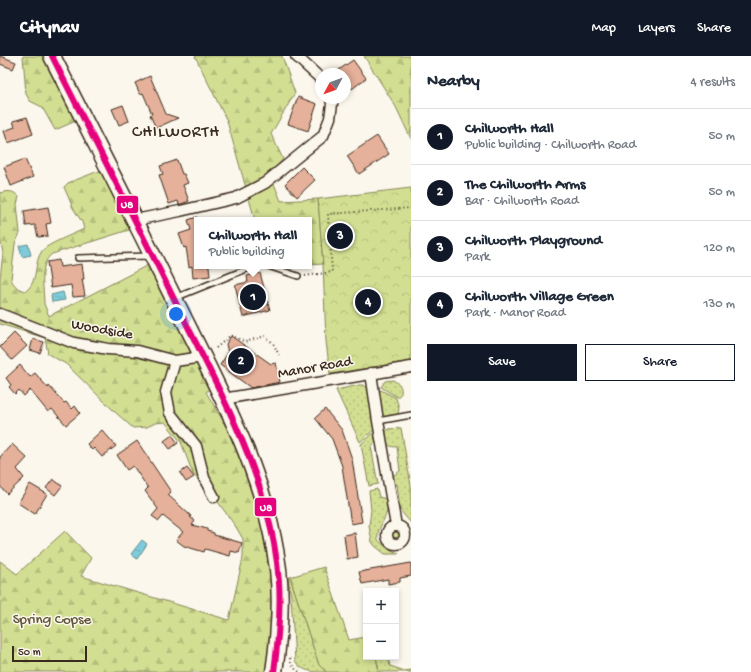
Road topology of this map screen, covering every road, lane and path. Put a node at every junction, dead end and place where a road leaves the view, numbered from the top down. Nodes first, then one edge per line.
1 (52, 56) edge
2 (296, 56) edge
3 (315, 73) edge
4 (332, 104) edge
5 (411, 208) edge
6 (134, 218) junction
7 (153, 256) junction
8 (78, 258) dead end
9 (246, 269) edge
10 (277, 269) edge
11 (298, 276) joint
12 (174, 298) junction
13 (0, 314) edge
14 (216, 348) dead end
15 (280, 355) dead end
16 (202, 357) junction
17 (174, 361) junction
18 (411, 367) edge
19 (371, 373) junction
20 (224, 399) junction
21 (411, 415) edge
22 (378, 421) junction
23 (214, 497) dead end
24 (396, 526) dead end
25 (274, 672) edge

1 - 6 main road
2 - 3 street
4 - 6 street
5 - 11 path
6 - 7 main road
7 - 8 lane
7 - 12 main road
9 - 12 lane
10 - 11 lane
12 - 16 main road
13 - 17 street, Woodside
14 - 15 path
16 - 17 street, Woodside
16 - 20 main road
17 - 23 street
18 - 19 street, Manor Road
19 - 20 street, Manor Road
19 - 22 street
20 - 25 main road
21 - 22 lane
22 - 24 street

